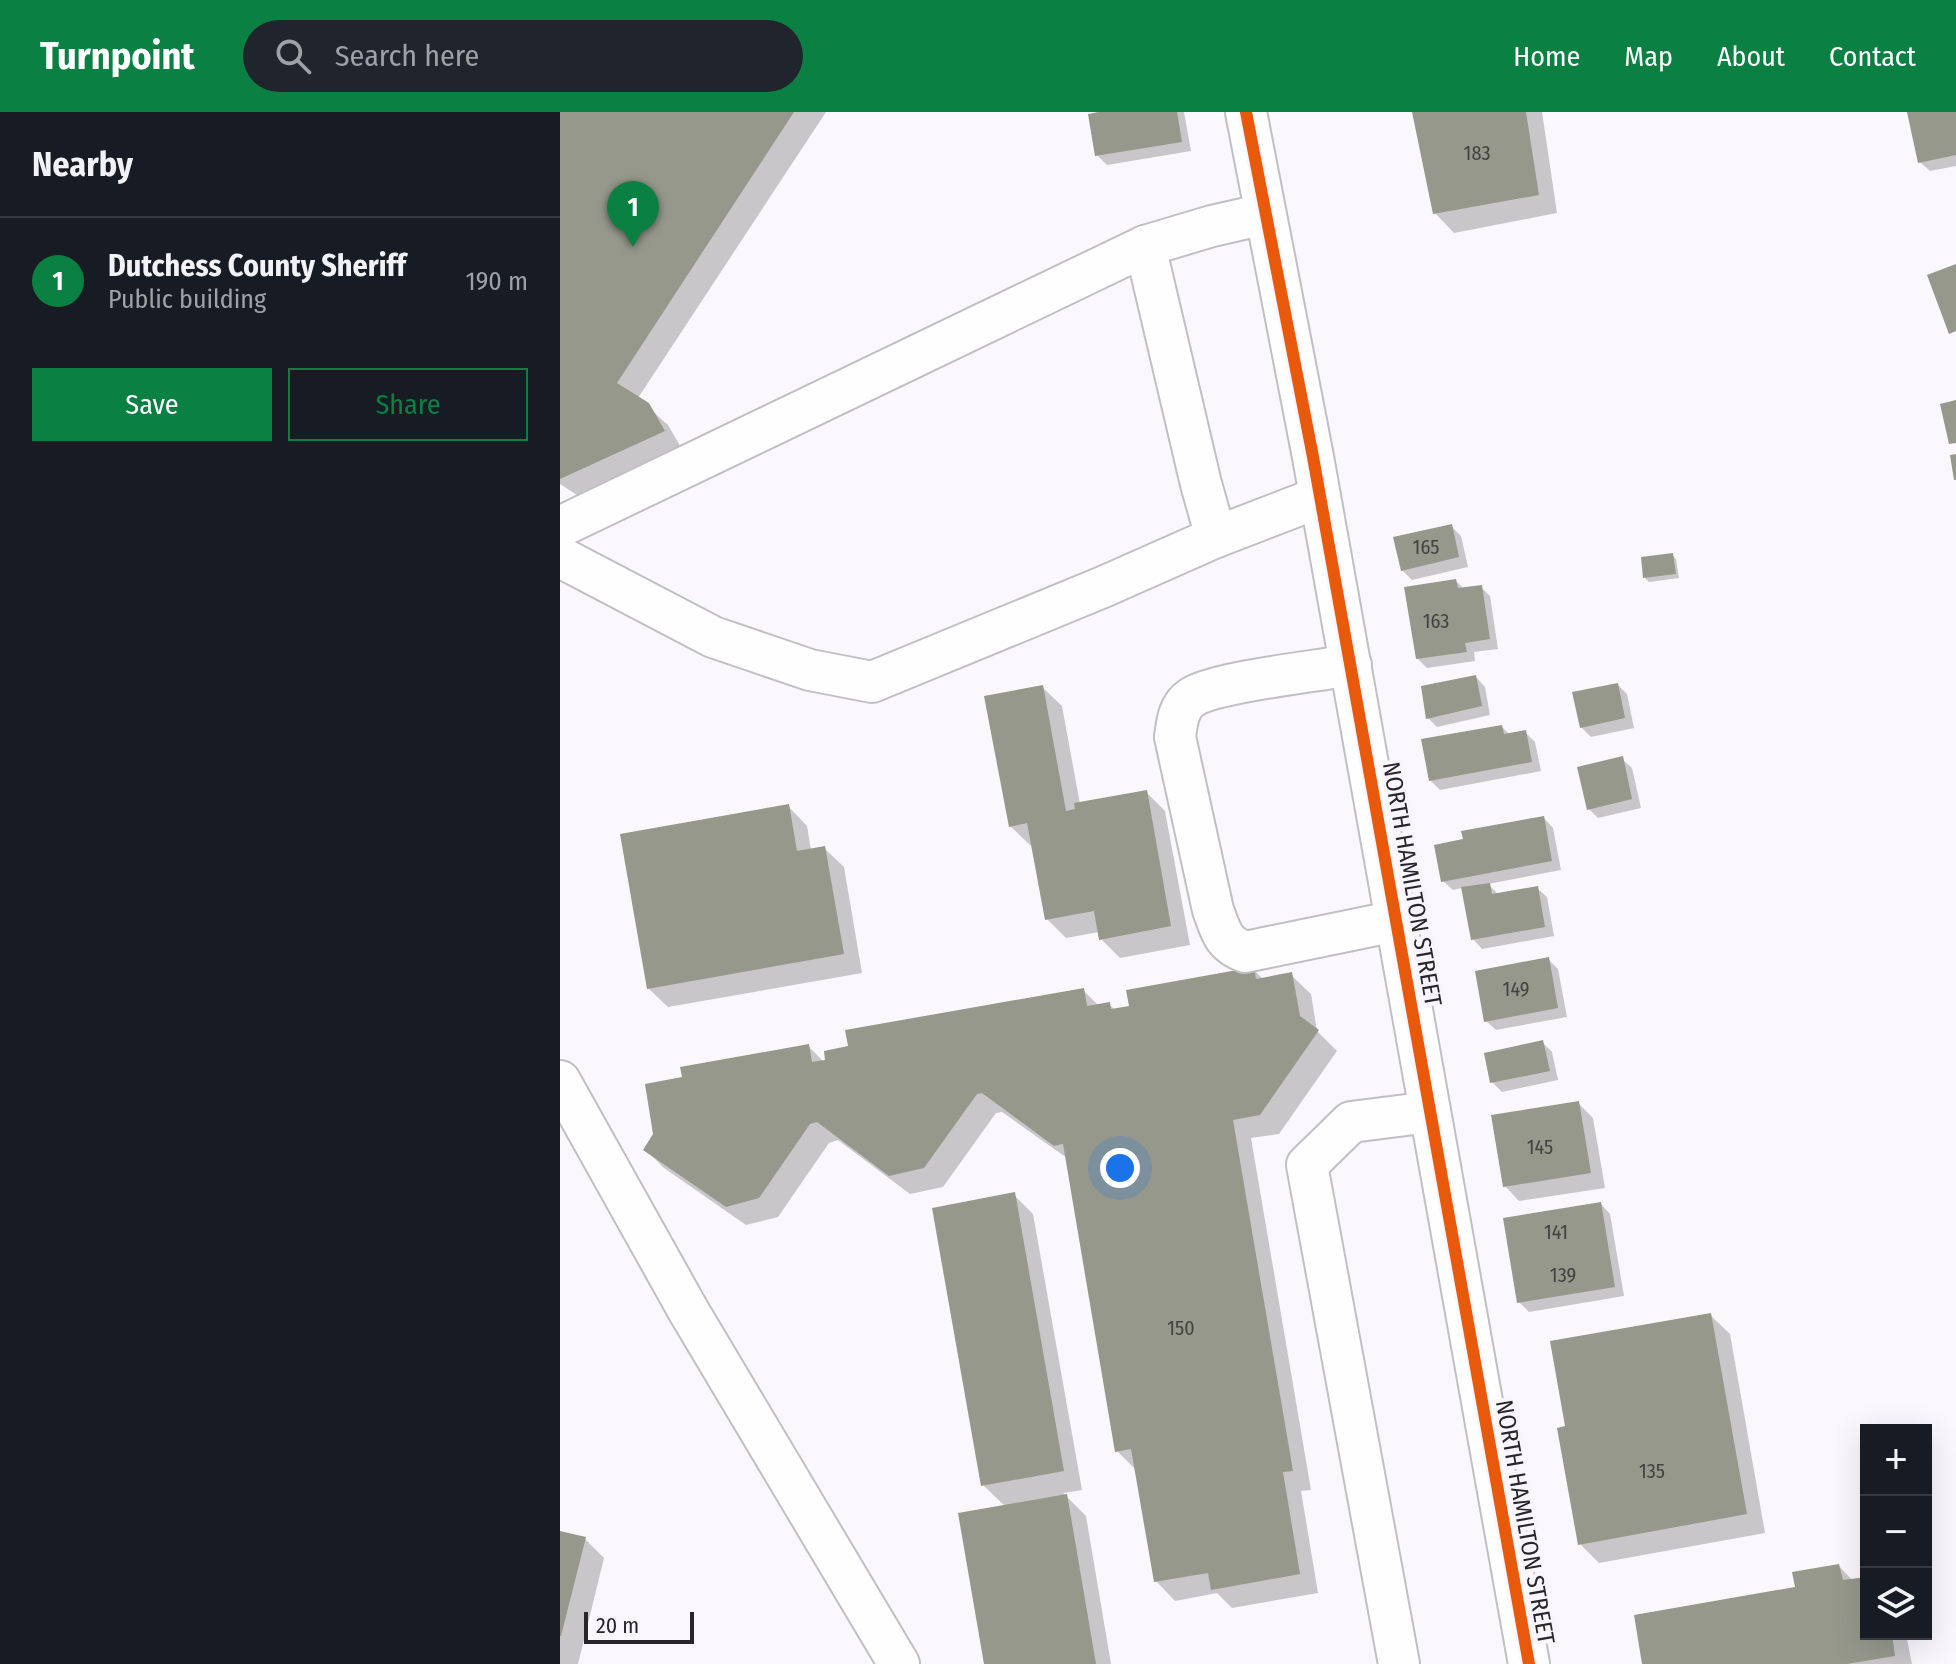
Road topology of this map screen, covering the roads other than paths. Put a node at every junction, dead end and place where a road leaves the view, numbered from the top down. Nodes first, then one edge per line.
1 (1246, 112) edge
2 (1265, 214) junction
3 (1145, 246) junction
4 (1320, 497) junction
5 (560, 527) edge
6 (1216, 537) junction
7 (560, 557) edge
8 (1351, 665) junction
9 (1396, 921) junction
10 (560, 1081) edge
11 (1430, 1112) junction
12 (899, 1664) edge
13 (1399, 1664) edge
14 (1529, 1664) edge

1 - 2 street, NORTH HAMILTON STREET
2 - 3 street
2 - 4 street, NORTH HAMILTON STREET
3 - 5 street
3 - 6 street
4 - 6 street
4 - 8 street, NORTH HAMILTON STREET
6 - 7 street
8 - 9 street, NORTH HAMILTON STREET
8 - 9 street
9 - 11 street, NORTH HAMILTON STREET
10 - 12 street
11 - 13 street
11 - 14 street, NORTH HAMILTON STREET

